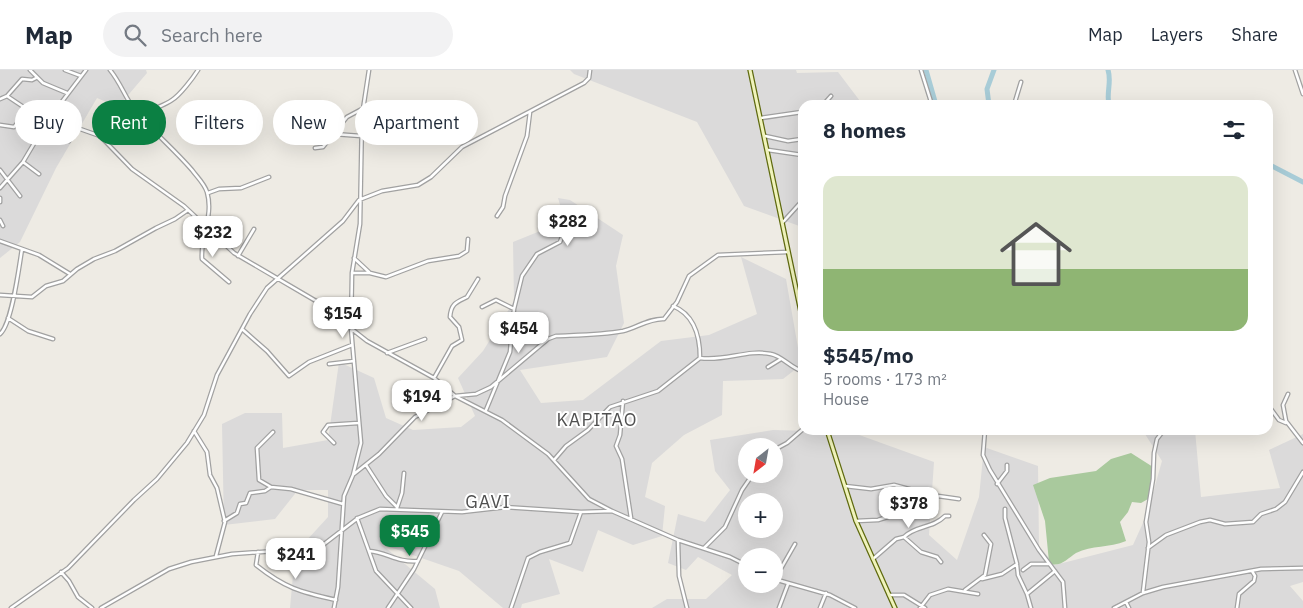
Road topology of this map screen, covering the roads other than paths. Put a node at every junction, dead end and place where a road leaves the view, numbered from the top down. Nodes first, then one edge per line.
1 (30, 70) edge
2 (66, 70) edge
3 (86, 70) edge
4 (110, 70) edge
5 (198, 70) edge
6 (369, 70) edge
7 (590, 70) edge
8 (750, 70) edge
9 (921, 70) edge
10 (1295, 70) edge
11 (82, 76) junction
12 (36, 78) junction
13 (1021, 82) dead end
14 (67, 94) junction
15 (1303, 94) edge
16 (7, 96) junction
17 (831, 96) dead end
18 (0, 99) edge
19 (62, 100) edge
20 (129, 100) edge
21 (364, 100) edge
22 (827, 100) edge
23 (930, 100) edge
24 (1016, 100) edge
25 (15, 101) edge
26 (166, 103) edge
27 (530, 112) junction
28 (798, 113) edge
29 (761, 118) junction
30 (0, 125) edge
31 (15, 126) edge
32 (82, 130) edge
33 (764, 136) junction
34 (798, 140) edge
35 (166, 142) edge
36 (33, 145) edge
37 (324, 145) edge
38 (361, 145) edge
39 (315, 148) dead end
40 (768, 150) junction
41 (798, 154) edge
42 (23, 162) junction
43 (0, 170) edge
44 (39, 174) dead end
45 (269, 177) dead end
46 (7, 179) junction
47 (1, 186) edge
48 (208, 194) junction
49 (20, 196) dead end
50 (0, 198) edge
51 (359, 200) junction
52 (0, 202) edge
53 (798, 205) edge
54 (188, 210) junction
55 (496, 216) dead end
56 (208, 219) junction
57 (0, 220) edge
58 (218, 221) dead end
59 (783, 222) junction
60 (589, 223) dead end
61 (3, 226) dead end
62 (207, 228) junction
63 (254, 229) dead end
64 (468, 239) dead end
65 (0, 241) edge
66 (22, 249) junction
67 (789, 252) junction
68 (238, 256) junction
69 (354, 258) junction
70 (352, 273) junction
71 (370, 273) junction
72 (70, 274) junction
73 (278, 279) junction
74 (478, 279) dead end
75 (229, 282) dead end
76 (0, 295) edge
77 (14, 297) junction
78 (798, 297) edge
79 (677, 302) junction
80 (674, 306) junction
81 (482, 307) dead end
82 (514, 309) junction
83 (679, 309) junction
84 (8, 318) junction
85 (351, 328) junction
86 (242, 329) junction
87 (0, 334) edge
88 (53, 339) dead end
89 (425, 339) dead end
90 (352, 345) junction
91 (387, 353) junction
92 (700, 358) junction
93 (781, 359) junction
94 (354, 361) junction
95 (329, 364) dead end
96 (768, 367) dead end
97 (798, 369) edge
98 (434, 378) junction
99 (498, 383) junction
100 (1288, 394) dead end
101 (454, 396) junction
102 (623, 401) junction
103 (486, 410) junction
104 (1273, 411) edge
105 (358, 423) junction
106 (1287, 424) junction
107 (194, 432) junction
108 (273, 432) dead end
109 (798, 433) edge
110 (829, 435) edge
111 (985, 435) edge
112 (1160, 435) edge
113 (334, 443) dead end
114 (1303, 443) edge
115 (783, 445) edge
116 (554, 460) junction
117 (1007, 464) dead end
118 (366, 465) junction
119 (1303, 472) edge
120 (404, 473) dead end
121 (353, 475) junction
122 (747, 483) edge
123 (997, 484) junction
124 (844, 485) junction
125 (271, 487) junction
126 (959, 499) dead end
127 (344, 504) junction
128 (397, 508) junction
129 (1005, 509) dead end
130 (612, 511) junction
131 (442, 512) junction
132 (581, 512) junction
133 (897, 514) dead end
134 (949, 516) dead end
135 (357, 518) junction
136 (631, 518) junction
137 (224, 521) junction
138 (856, 521) junction
139 (342, 532) junction
140 (984, 535) dead end
141 (904, 536) junction
142 (678, 540) junction
143 (795, 544) dead end
144 (704, 548) junction
145 (1148, 548) junction
146 (369, 551) junction
147 (258, 552) junction
148 (216, 556) junction
149 (873, 558) junction
150 (418, 561) junction
151 (738, 562) edge
152 (941, 562) dead end
153 (783, 564) edge
154 (1049, 564) junction
155 (1017, 565) junction
156 (1303, 568) edge
157 (1023, 570) dead end
158 (1055, 571) junction
159 (1252, 571) junction
160 (61, 572) junction
161 (982, 579) junction
162 (783, 582) edge
163 (788, 584) junction
164 (965, 590) junction
165 (398, 593) junction
166 (826, 593) junction
167 (1143, 593) junction
168 (978, 594) dead end
169 (1028, 594) junction
170 (889, 595) junction
171 (336, 600) junction
172 (1126, 602) junction
173 (923, 607) edge
174 (11, 608) edge
175 (92, 608) edge
176 (101, 608) edge
177 (334, 608) edge
178 (388, 608) edge
179 (412, 608) edge
180 (511, 608) edge
181 (687, 608) edge
182 (779, 608) edge
183 (820, 608) edge
184 (855, 608) edge
185 (895, 608) edge
186 (1031, 608) edge
187 (1065, 608) edge
188 (1114, 608) edge
189 (1129, 608) edge
190 (1237, 608) edge

1 - 12 street
2 - 11 street
3 - 11 street
4 - 20 street
5 - 26 street
6 - 21 street
7 - 27 street
8 - 29 main road
9 - 23 street
10 - 15 street
11 - 14 street
12 - 14 street
12 - 16 street
13 - 24 street
14 - 19 street
16 - 18 street
16 - 25 street
17 - 22 street
27 - 51 street
27 - 55 street
28 - 29 street
29 - 33 main road
30 - 31 street
32 - 54 street
33 - 34 street
33 - 40 main road
35 - 48 street
36 - 42 street
37 - 39 street
38 - 51 street
40 - 41 street
40 - 59 main road
42 - 44 street
42 - 46 street
43 - 46 street
45 - 48 street
46 - 47 street
46 - 49 street
48 - 56 street
50 - 52 street
51 - 69 street
51 - 73 street
53 - 59 street
54 - 62 street
54 - 72 street
56 - 58 street
56 - 62 street
57 - 61 street
59 - 67 main road
60 - 82 street
62 - 68 street
62 - 75 street
63 - 68 street
64 - 71 street
65 - 66 street
66 - 72 street
66 - 77 street
67 - 78 main road
67 - 79 street
68 - 73 street
69 - 70 street
69 - 71 street
70 - 71 street
70 - 85 street
72 - 77 street
73 - 85 street
73 - 86 street
74 - 98 street
76 - 77 street
77 - 84 street
79 - 80 street
79 - 83 street
80 - 83 street
80 - 99 street
81 - 82 street
82 - 99 street
83 - 92 street
84 - 87 street
84 - 88 street
85 - 90 street
85 - 91 street
86 - 90 street
86 - 107 street
89 - 91 street
90 - 94 street
91 - 98 street
92 - 93 street
92 - 102 street
93 - 96 street
93 - 97 street
94 - 95 street
94 - 105 street
98 - 101 street
99 - 101 street
99 - 103 street
100 - 106 street
101 - 103 street
101 - 118 street
102 - 116 street
102 - 136 street
103 - 116 street
104 - 106 street
105 - 113 street
105 - 121 street
106 - 114 street
107 - 137 street
107 - 160 street
108 - 125 street
109 - 115 street
110 - 124 main road
111 - 123 street
112 - 145 street
116 - 130 street
117 - 123 street
118 - 121 street
118 - 128 street
119 - 145 street
120 - 128 street
121 - 127 street
122 - 144 street
123 - 154 street
124 - 126 street
124 - 138 main road
125 - 127 street
125 - 137 street
127 - 139 street
128 - 131 street
128 - 135 street
129 - 155 street
130 - 132 street
130 - 136 street
131 - 132 street
131 - 150 street
132 - 180 street
133 - 138 street
134 - 141 street
135 - 139 street
135 - 146 street
136 - 142 street
137 - 148 street
138 - 149 main road
139 - 147 street
139 - 171 street
140 - 161 street
141 - 149 street
141 - 152 street
142 - 144 street
142 - 181 street
143 - 153 street
144 - 151 street
145 - 167 street
146 - 150 street
146 - 165 street
147 - 148 street
147 - 171 street
148 - 176 street
149 - 170 main road
150 - 165 street
154 - 157 street
154 - 158 street
155 - 161 street
155 - 169 street
156 - 159 street
158 - 169 street
158 - 187 street
159 - 167 street
159 - 190 street
160 - 174 street
160 - 175 street
161 - 164 street
162 - 163 street
163 - 166 street
163 - 182 street
164 - 168 street
164 - 173 street
165 - 178 street
165 - 179 street
166 - 183 street
166 - 184 street
167 - 172 street
169 - 186 street
170 - 173 street
170 - 185 main road
171 - 177 street
172 - 188 street
172 - 189 street

